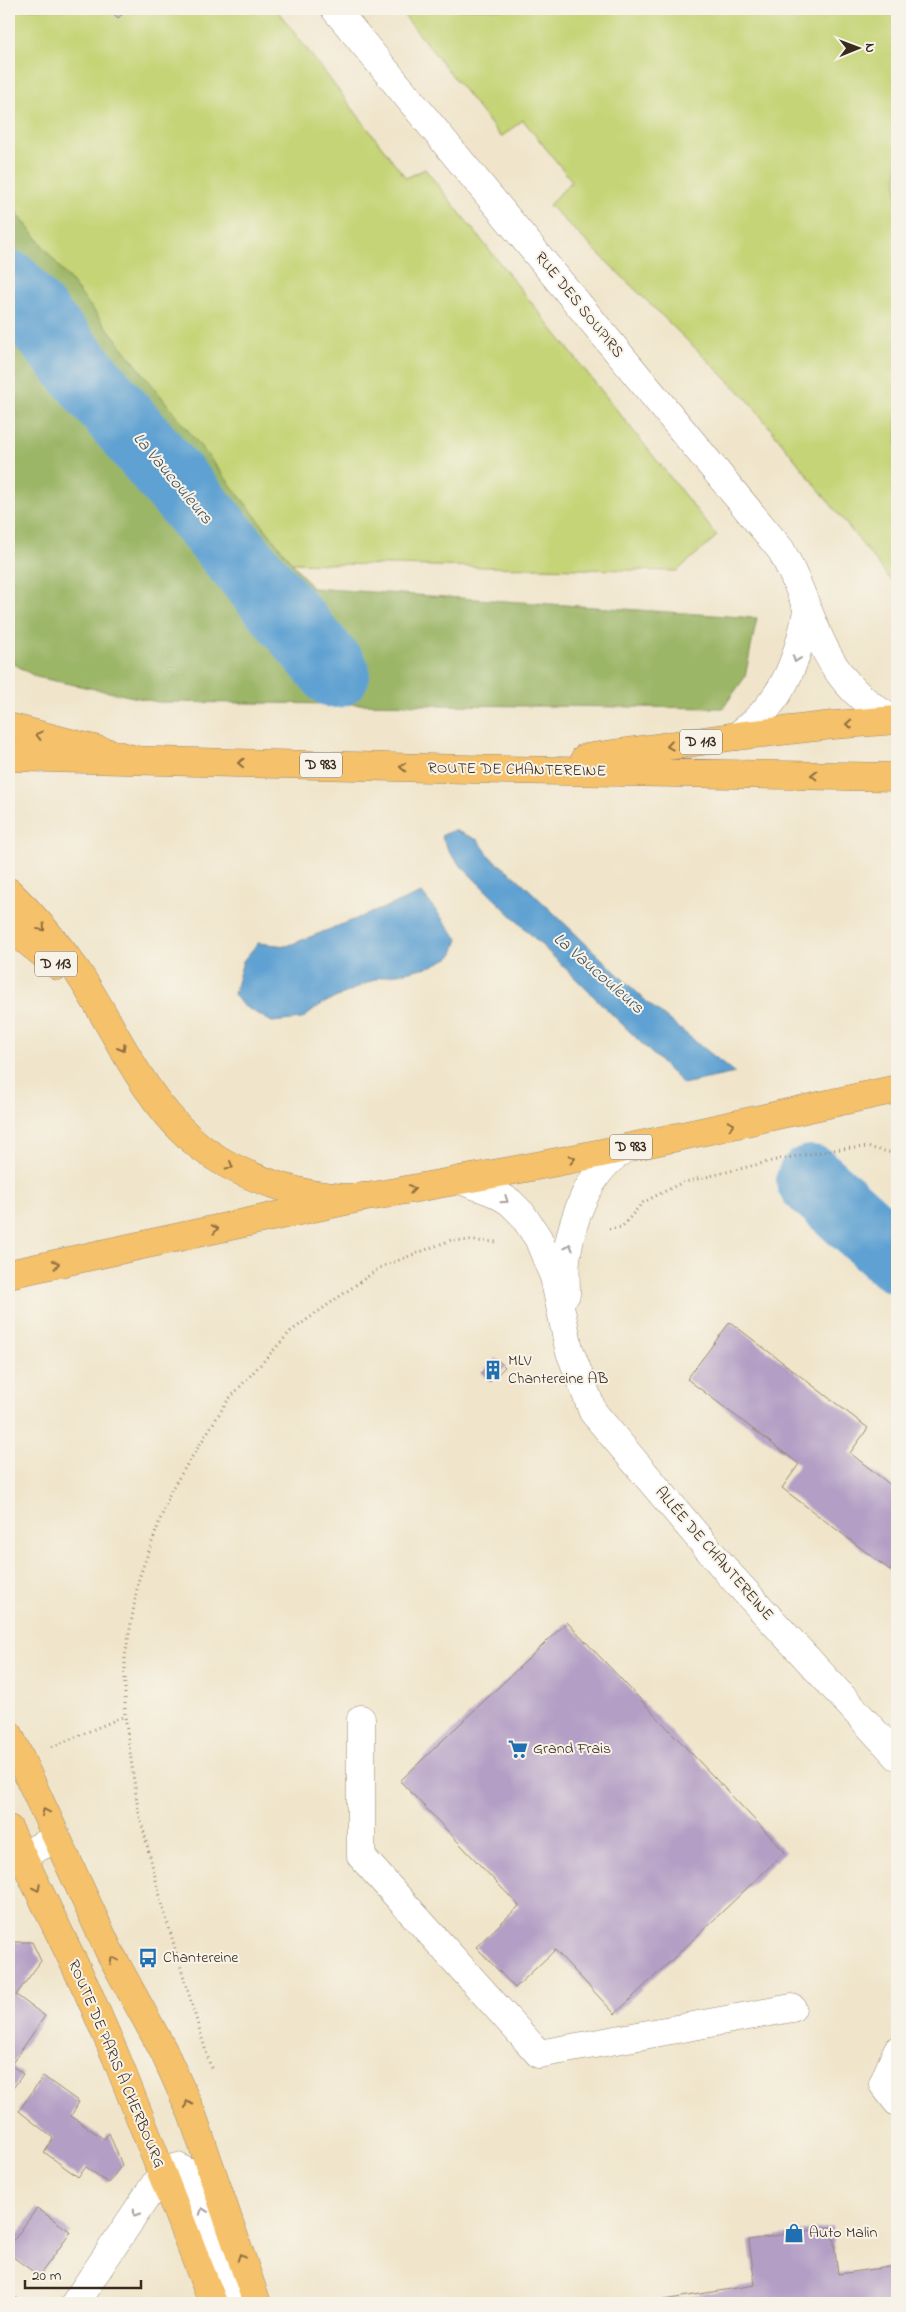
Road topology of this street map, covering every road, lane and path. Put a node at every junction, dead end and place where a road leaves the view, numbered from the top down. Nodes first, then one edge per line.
1 (335, 9) edge
2 (807, 611) junction
3 (896, 720) edge
4 (9, 727) edge
5 (737, 736) junction
6 (9, 757) edge
7 (137, 760) junction
8 (505, 770) junction
9 (897, 777) edge
10 (9, 892) edge
11 (9, 927) edge
12 (98, 1006) junction
13 (897, 1089) edge
14 (627, 1148) junction
15 (897, 1154) edge
16 (460, 1180) junction
17 (364, 1198) junction
18 (572, 1234) junction
19 (538, 1238) junction
20 (9, 1274) edge
21 (566, 1331) junction
22 (125, 1716) junction
23 (361, 1719) dead end
24 (9, 1734) edge
25 (897, 1756) edge
26 (20, 1760) junction
27 (9, 1829) edge
28 (57, 1838) junction
29 (15, 1859) edge
30 (792, 2008) dead end
31 (897, 2051) edge
32 (212, 2069) dead end
33 (897, 2102) edge
34 (163, 2172) junction
35 (77, 2302) edge
36 (213, 2303) edge
37 (242, 2303) edge
38 (257, 2303) edge

1 - 2 street, RUE DES SOUPIRS
2 - 3 street, RUE DES SOUPIRS
2 -> 5 street
3 -> 5 main road, D 113
7 -> 4 main road
5 -> 8 main road, D 113
6 - 7 main road, D 983
8 -> 7 main road, ROUTE DE CHANTEREINE / D 983
9 -> 8 main road, ROUTE DE CHANTEREINE / D 983
10 -> 12 main road, D 983
11 - 12 main road, D 113
12 -> 17 main road, D 983
14 -> 13 main road, D 983
16 -> 14 main road, D 983
14 - 18 street
15 - 18 path
17 -> 16 main road, D 983
16 -> 19 street
20 -> 17 main road
21 -> 18 street
19 - 21 street
19 - 22 path
21 - 25 street, ALLÉE DE CHANTEREINE
22 - 26 path
22 - 32 path
23 - 30 street
24 - 26 main road
28 -> 26 main road
27 - 29 main road, ROUTE DE PARIS À CHERBOURG
28 - 29 street
38 -> 28 main road
29 -> 34 main road, ROUTE DE PARIS À CHERBOURG
31 - 33 street
34 -> 35 street
34 - 36 main road, ROUTE DE PARIS À CHERBOURG
37 -> 34 street

